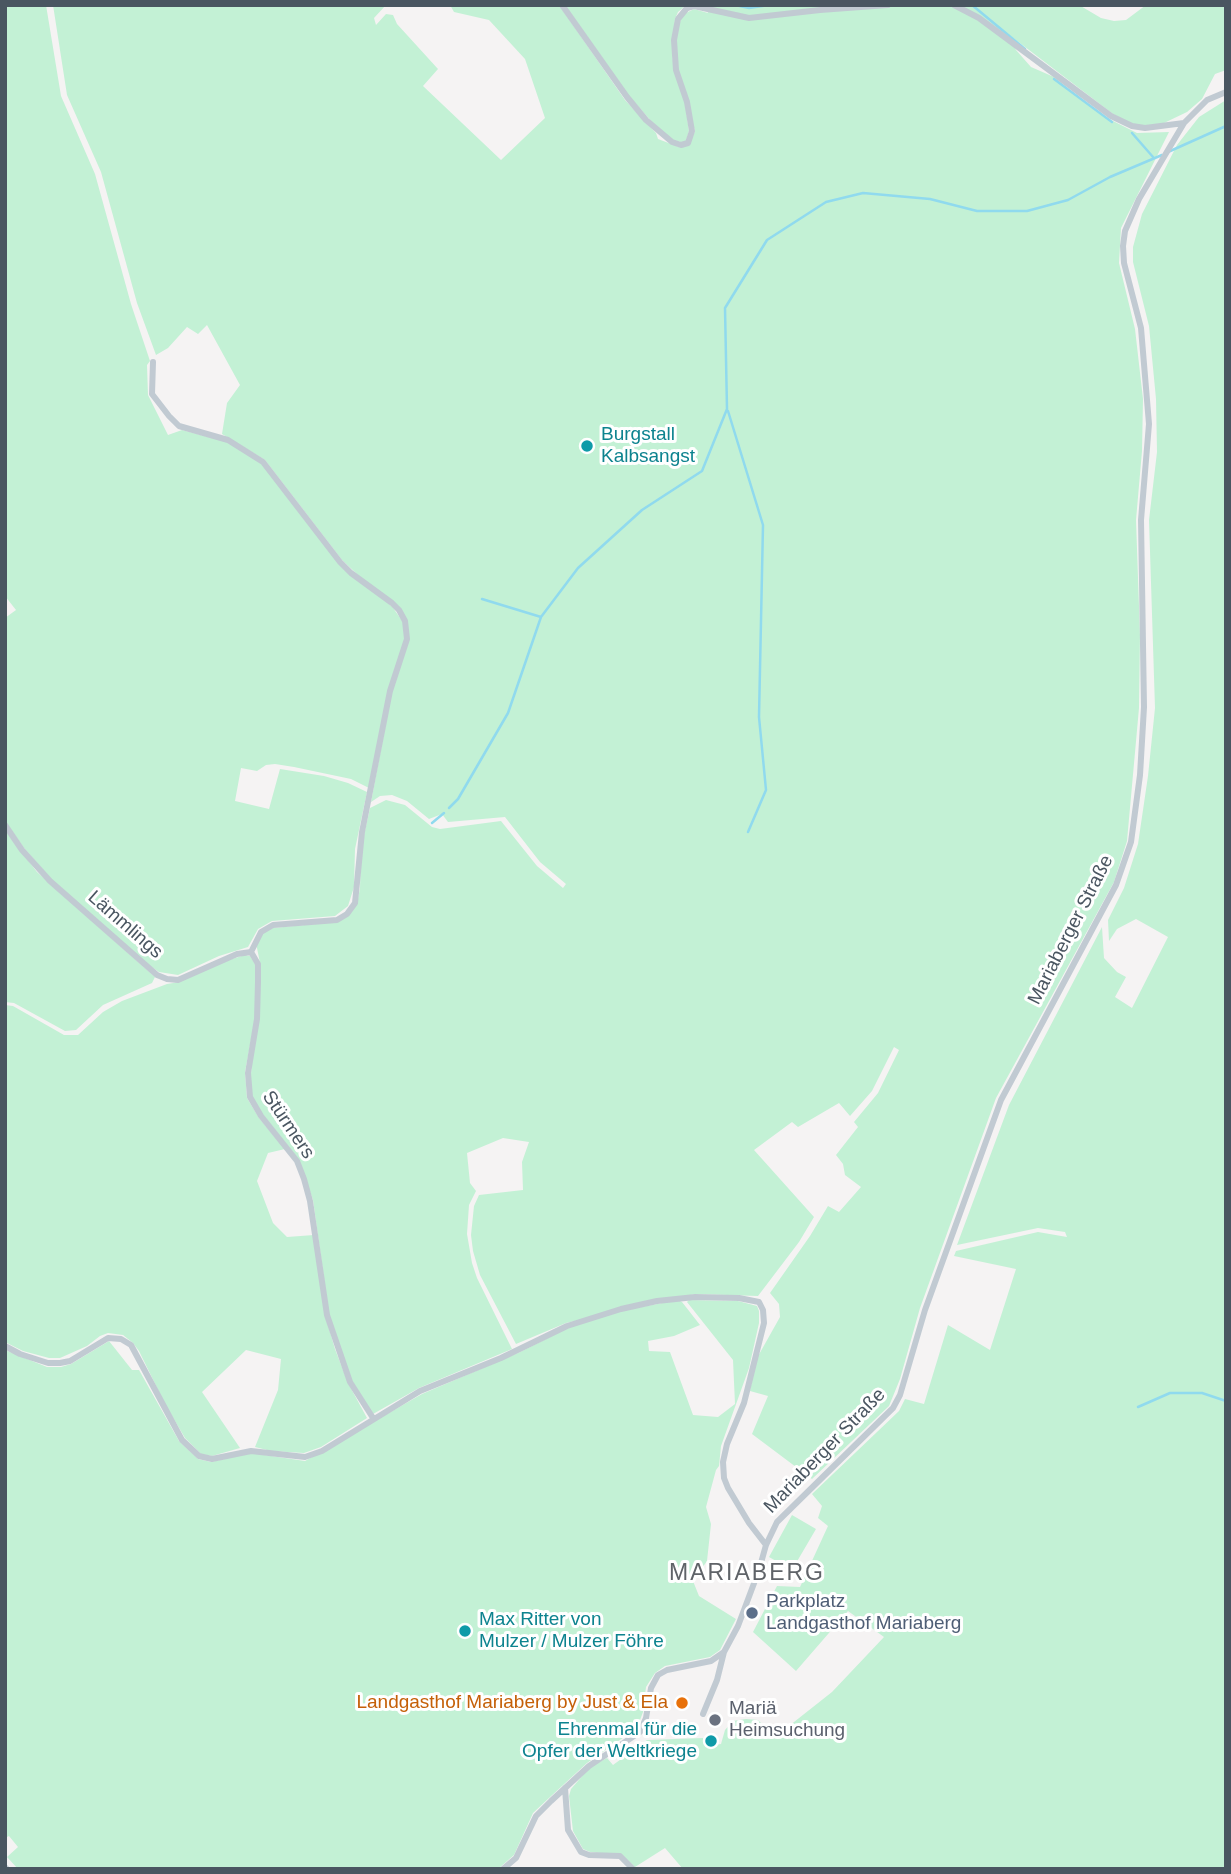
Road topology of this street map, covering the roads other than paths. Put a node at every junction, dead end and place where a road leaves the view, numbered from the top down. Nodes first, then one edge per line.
1 (562, 5) edge
2 (888, 5) edge
3 (954, 5) edge
4 (1226, 92) edge
5 (1184, 123) junction
6 (153, 362) dead end
7 (5, 825) edge
8 (251, 952) junction
9 (5, 1346) edge
10 (372, 1419) junction
11 (766, 1545) junction
12 (724, 1651) junction
13 (703, 1714) dead end
14 (565, 1788) junction
15 (503, 1869) edge
16 (633, 1869) edge

1 - 2 street
3 - 5 street
4 - 5 street, Mariaberger Straße
5 - 11 street, Mariaberger Straße
6 - 8 street
7 - 8 street, Lämmlings
8 - 10 street, Stürmers
9 - 10 street
10 - 11 street
11 - 12 street, Mariaberger Straße
12 - 13 street, Mariaberger Straße
12 - 14 street
14 - 15 street
14 - 16 street

